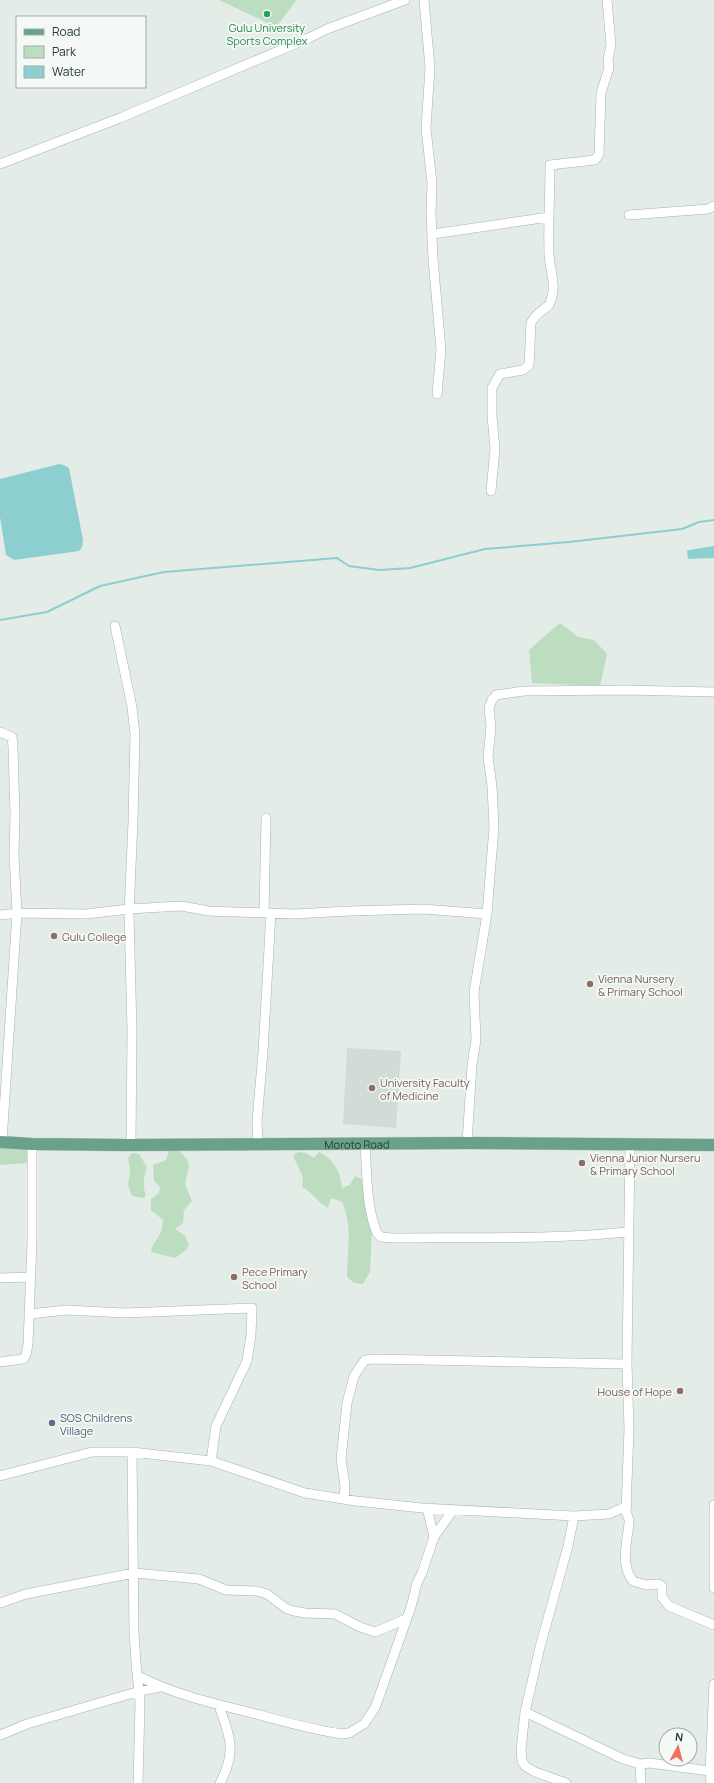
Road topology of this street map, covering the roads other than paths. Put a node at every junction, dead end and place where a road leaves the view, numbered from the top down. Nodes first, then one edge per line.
1 (405, 0) edge
2 (424, 0) edge
3 (607, 0) edge
4 (0, 164) edge
5 (714, 206) edge
6 (629, 214) dead end
7 (549, 217) junction
8 (434, 234) junction
9 (437, 394) dead end
10 (491, 491) dead end
11 (115, 626) dead end
12 (714, 692) edge
13 (0, 732) edge
14 (266, 818) dead end
15 (129, 909) junction
16 (17, 913) junction
17 (267, 913) junction
18 (487, 914) junction
19 (0, 915) edge
20 (1, 1142) edge
21 (467, 1143) junction
22 (32, 1144) junction
23 (131, 1145) junction
24 (258, 1145) junction
25 (365, 1145) junction
26 (630, 1145) junction
27 (714, 1145) edge
28 (628, 1232) junction
29 (30, 1277) junction
30 (0, 1278) edge
31 (30, 1314) junction
32 (3, 1362) edge
33 (627, 1364) junction
34 (132, 1452) junction
35 (211, 1461) junction
36 (0, 1476) edge
37 (344, 1499) junction
38 (714, 1505) edge
39 (627, 1506) junction
40 (427, 1508) junction
41 (453, 1510) junction
42 (574, 1516) junction
43 (434, 1537) junction
44 (134, 1573) junction
45 (714, 1588) edge
46 (0, 1603) edge
47 (406, 1619) junction
48 (714, 1625) edge
49 (138, 1676) junction
50 (714, 1684) edge
51 (160, 1687) junction
52 (140, 1691) junction
53 (219, 1706) junction
54 (525, 1712) junction
55 (0, 1735) edge
56 (640, 1764) junction
57 (710, 1771) junction
58 (138, 1783) edge
59 (220, 1783) edge
60 (566, 1783) edge
61 (641, 1783) edge
62 (711, 1783) edge

1 - 4 street
2 - 8 street
3 - 7 street
5 - 6 street
7 - 8 street
7 - 10 street
8 - 9 street
11 - 15 street
12 - 18 street
13 - 16 street
14 - 17 street
15 - 16 street
15 - 17 street
15 - 23 street
16 - 19 street
16 - 20 street
17 - 18 street
17 - 24 street
18 - 21 street
20 - 22 main road, Moroto Road
21 - 25 main road, Moroto Road
21 - 26 main road, Moroto Road
22 - 23 main road, Moroto Road
22 - 29 street
23 - 24 main road, Moroto Road
24 - 25 main road, Moroto Road
25 - 28 street
26 - 27 main road, Moroto Road
26 - 28 street
28 - 33 street
29 - 30 street
29 - 31 street
31 - 32 street
31 - 35 street
33 - 37 street
33 - 39 street
34 - 35 street
34 - 36 street
34 - 44 street
35 - 37 street
37 - 40 street
38 - 45 street
39 - 42 street
39 - 48 street
40 - 41 street
40 - 43 street
41 - 42 street
41 - 43 street
42 - 54 street
43 - 47 street
44 - 46 street
44 - 47 street
44 - 49 street
47 - 53 street
49 - 51 street
49 - 52 street
50 - 57 street
51 - 52 street
51 - 53 street
52 - 55 street
52 - 58 street
53 - 59 street
54 - 56 street
54 - 60 street
56 - 57 street
56 - 61 street
57 - 62 street

